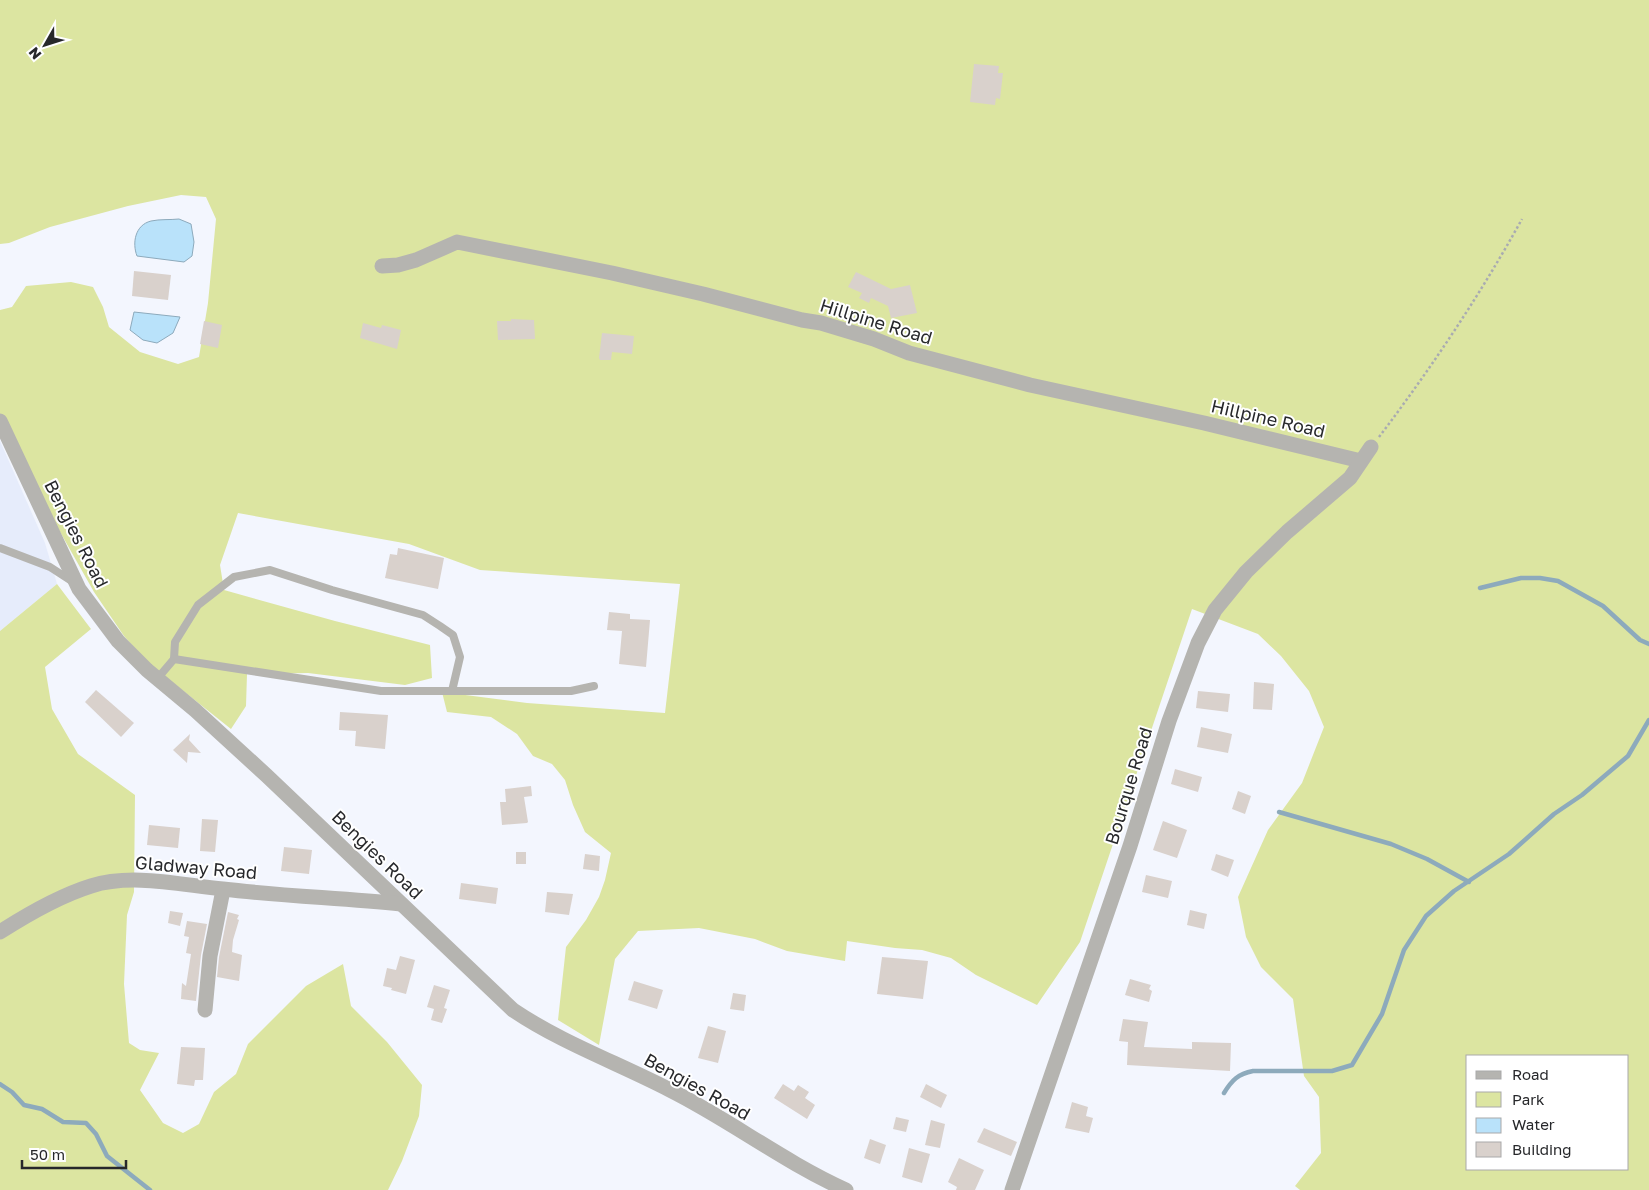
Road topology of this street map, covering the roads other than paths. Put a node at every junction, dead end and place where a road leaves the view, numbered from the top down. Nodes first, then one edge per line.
1 (382, 266) dead end
2 (0, 422) edge
3 (1371, 447) road end
4 (1361, 461) junction
5 (0, 548) edge
6 (79, 589) junction
7 (174, 659) junction
8 (157, 679) junction
9 (594, 686) dead end
10 (452, 691) junction
11 (224, 890) junction
12 (401, 904) junction
13 (0, 932) edge
14 (205, 1010) dead end
15 (846, 1190) edge
16 (1012, 1190) edge

1 - 4 street, Hillpine Road
2 - 6 street, Bengies Road
3 - 4 street, Bourque Road
4 - 16 street, Bourque Road
5 - 6 lane
6 - 8 street, Bengies Road
7 - 8 lane
7 - 10 lane
7 - 10 lane
8 - 12 street, Bengies Road
9 - 10 lane
11 - 12 street, Gladway Road
11 - 13 street, Gladway Road
11 - 14 street
12 - 15 street, Bengies Road

